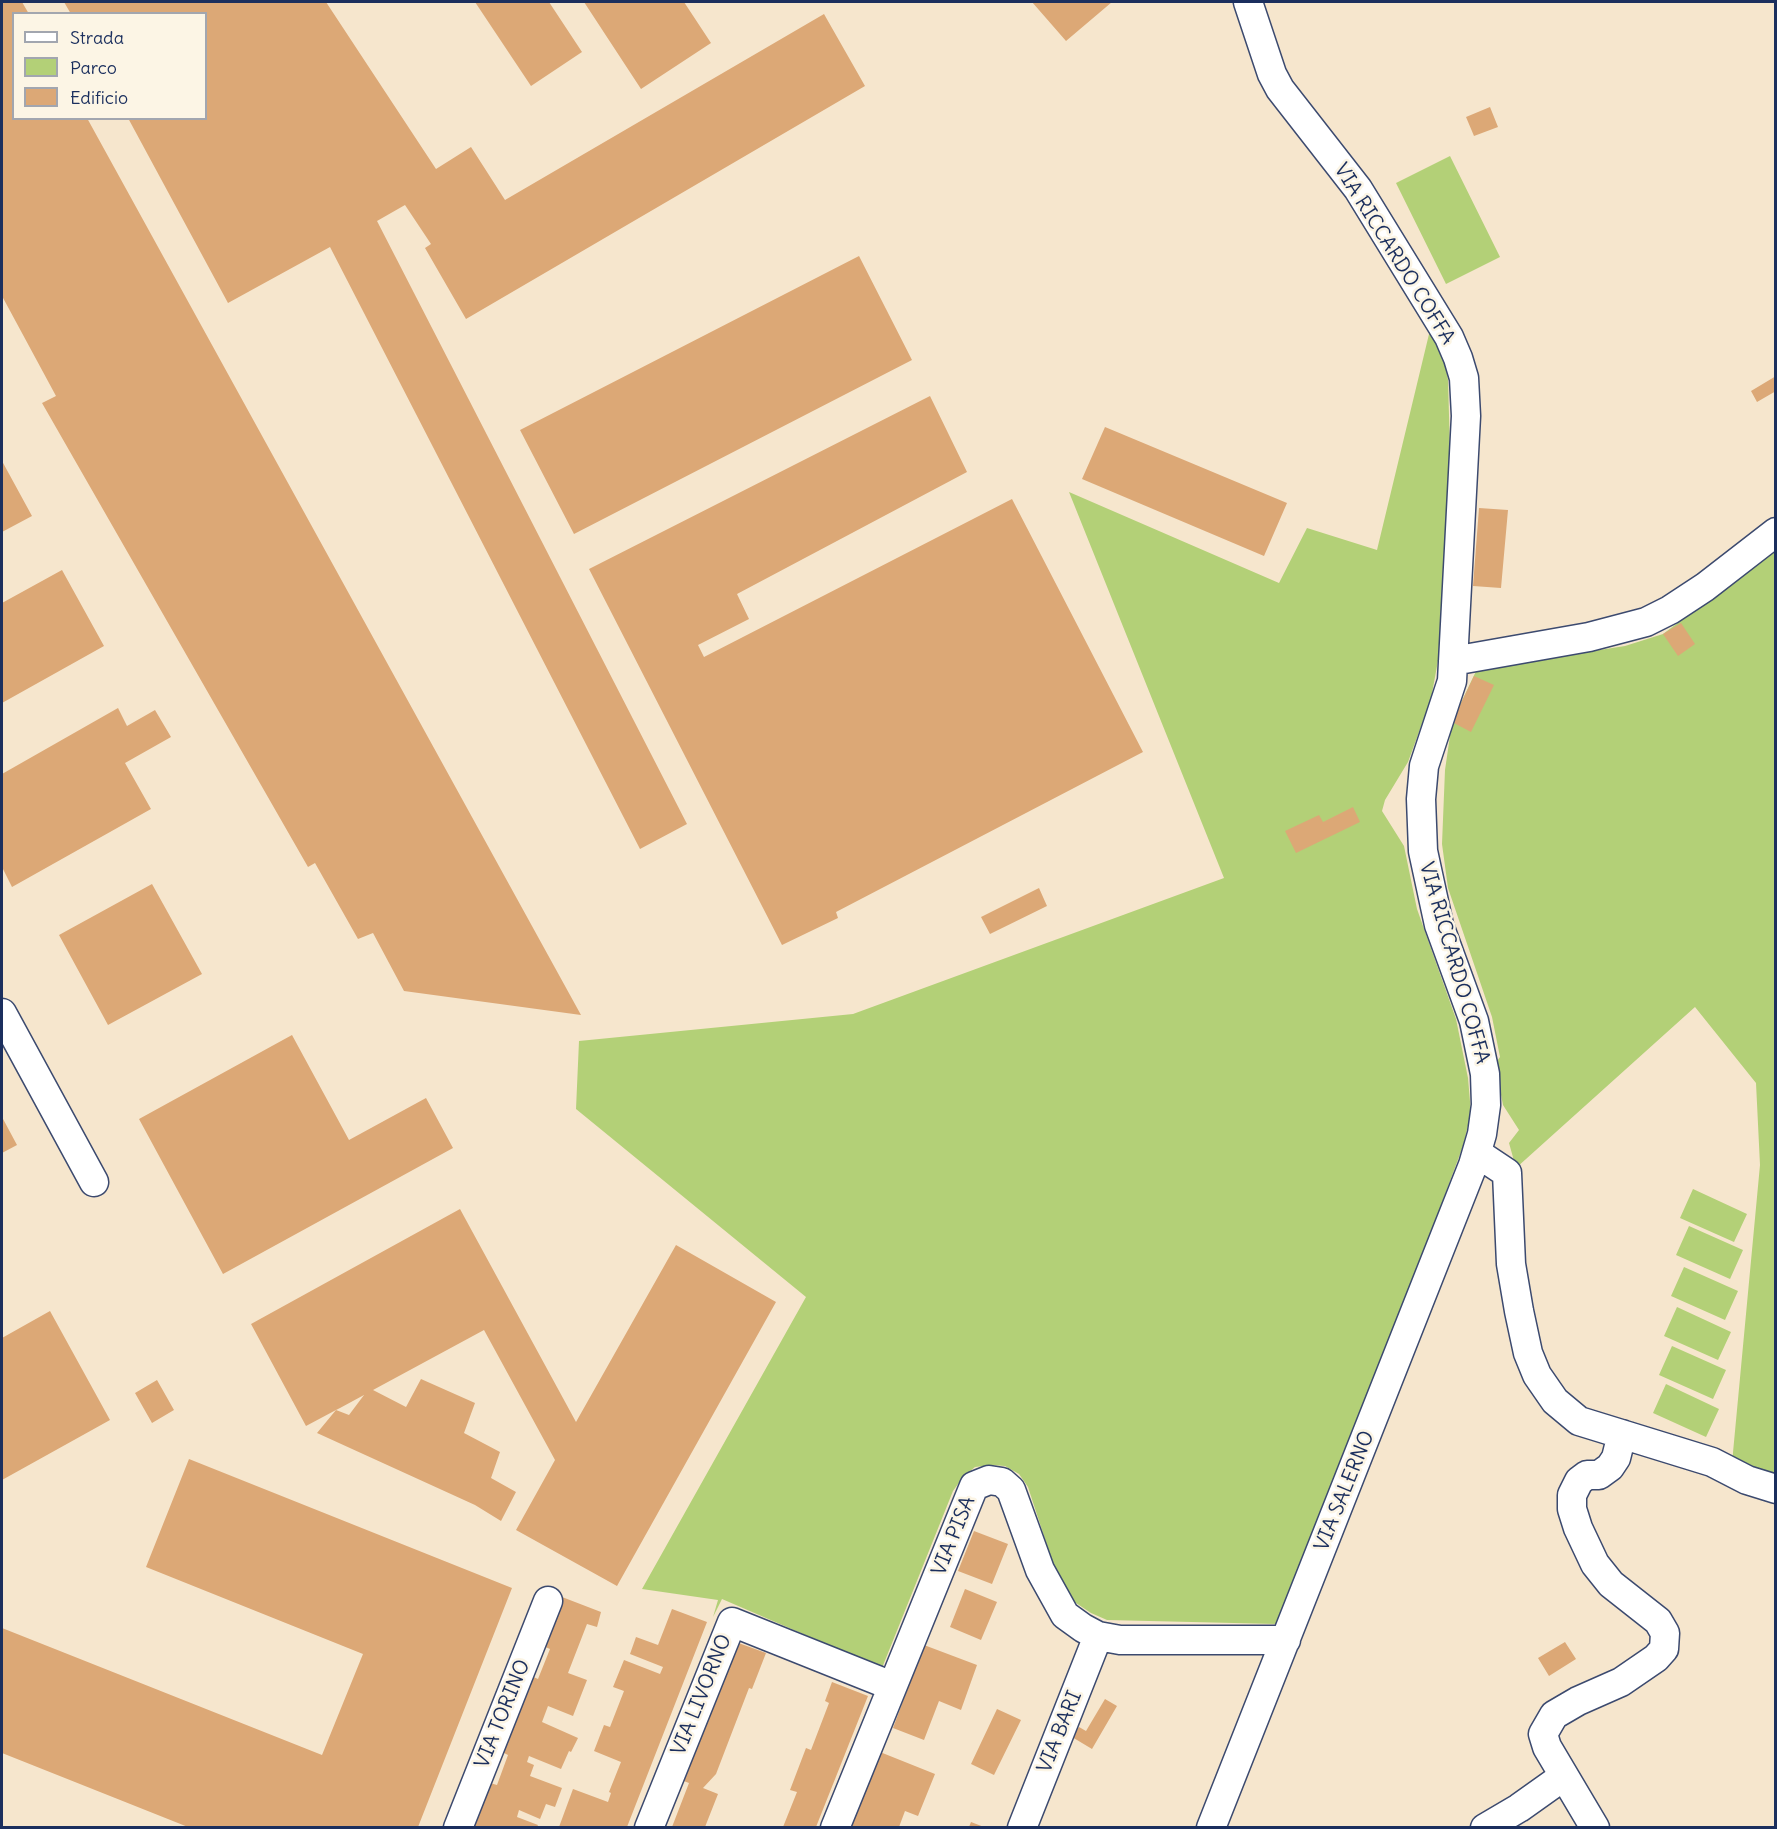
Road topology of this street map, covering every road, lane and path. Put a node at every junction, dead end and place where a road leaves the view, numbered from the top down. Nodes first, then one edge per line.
1 (1248, 2) edge
2 (1776, 532) edge
3 (1453, 661) junction
4 (2, 1013) edge
5 (1477, 1153) junction
6 (94, 1182) dead end
7 (1622, 1434) junction
8 (1776, 1489) edge
9 (548, 1601) dead end
10 (1098, 1636) junction
11 (1286, 1640) junction
12 (892, 1686) junction
13 (1564, 1776) junction
14 (458, 1827) edge
15 (649, 1827) edge
16 (836, 1827) edge
17 (1022, 1827) edge
18 (1211, 1827) edge
19 (1485, 1827) edge
20 (1595, 1827) edge

1 - 3 street, VIA RICCARDO COFFA
2 - 3 street
3 - 5 street, VIA RICCARDO COFFA
4 - 6 street
5 - 7 street
5 - 11 street, VIA SALERNO
7 - 8 street
7 - 13 street
9 - 14 street, VIA TORINO
10 - 11 street, VIA PISA
10 - 12 street, VIA PISA
10 - 17 street, VIA BARI
11 - 18 street, VIA SALERNO
12 - 15 street, VIA LIVORNO
12 - 16 street, VIA PISA
13 - 19 street
13 - 20 street

